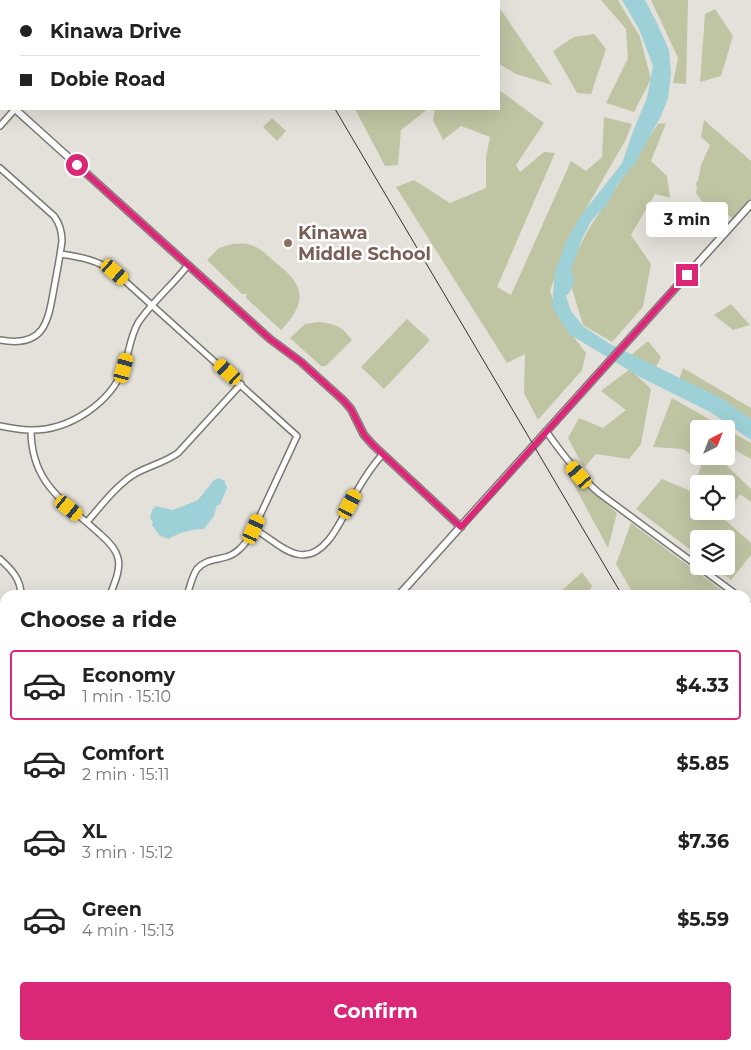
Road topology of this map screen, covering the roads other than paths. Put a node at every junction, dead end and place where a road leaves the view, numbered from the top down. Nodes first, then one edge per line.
1 (14, 110) edge
2 (16, 110) edge
3 (0, 126) edge
4 (0, 168) edge
5 (751, 204) edge
6 (60, 254) junction
7 (188, 265) junction
8 (152, 304) junction
9 (0, 340) edge
10 (242, 384) junction
11 (0, 426) edge
12 (31, 430) junction
13 (546, 431) junction
14 (382, 455) junction
15 (87, 522) junction
16 (461, 527) junction
17 (254, 529) junction
18 (0, 559) edge
19 (20, 590) edge
20 (112, 590) edge
21 (189, 590) edge
22 (404, 590) edge
23 (730, 590) edge
24 (0, 678) edge
25 (0, 683) edge

1 - 3 street
2 - 7 street
4 - 6 street
5 - 13 street
6 - 8 street
6 - 9 street
7 - 8 street
7 - 14 street
8 - 10 street
8 - 12 street
10 - 15 street
10 - 17 street
11 - 12 street
12 - 15 street
13 - 16 street
13 - 23 street
14 - 16 street
14 - 17 street
15 - 20 street
16 - 22 street
17 - 21 street
18 - 19 street
24 - 25 street

